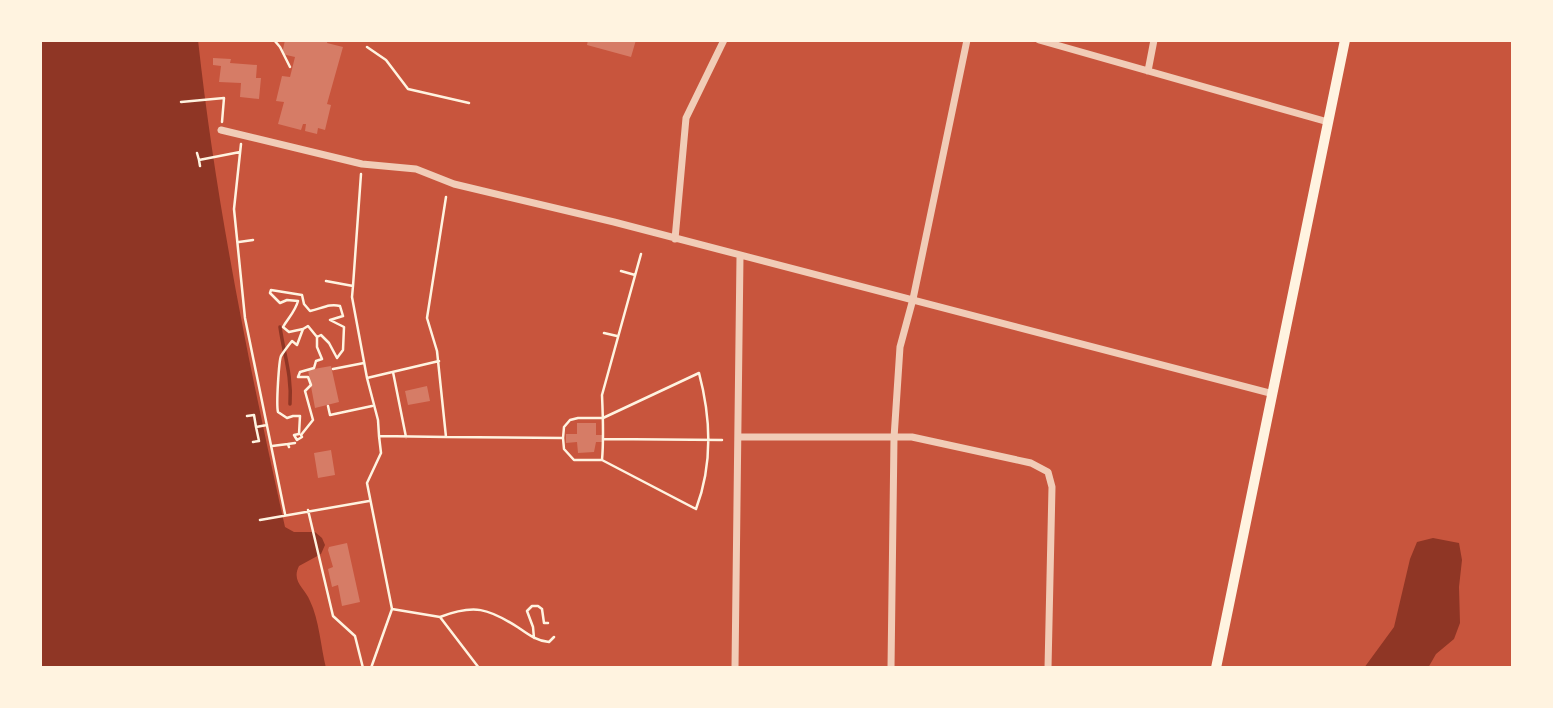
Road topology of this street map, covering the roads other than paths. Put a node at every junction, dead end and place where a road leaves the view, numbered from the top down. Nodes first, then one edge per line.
1 (724, 40) edge
2 (967, 40) edge
3 (1039, 40) edge
4 (1154, 40) edge
5 (1345, 40) edge
6 (1148, 71) junction
7 (1328, 122) junction
8 (221, 130) road end
9 (675, 239) junction
10 (740, 256) junction
11 (913, 299) junction
12 (1273, 394) junction
13 (739, 437) junction
14 (894, 438) junction
15 (735, 668) edge
16 (891, 668) edge
17 (1048, 668) edge
18 (1216, 668) edge

1 - 9 street
2 - 11 street
3 - 6 street
4 - 6 street
5 - 7 main road
6 - 7 street
7 - 12 main road
8 - 9 street
9 - 10 street
10 - 11 street
10 - 13 street
11 - 12 street
11 - 14 street
12 - 18 main road
13 - 14 street
13 - 15 street
14 - 16 street
14 - 17 street

